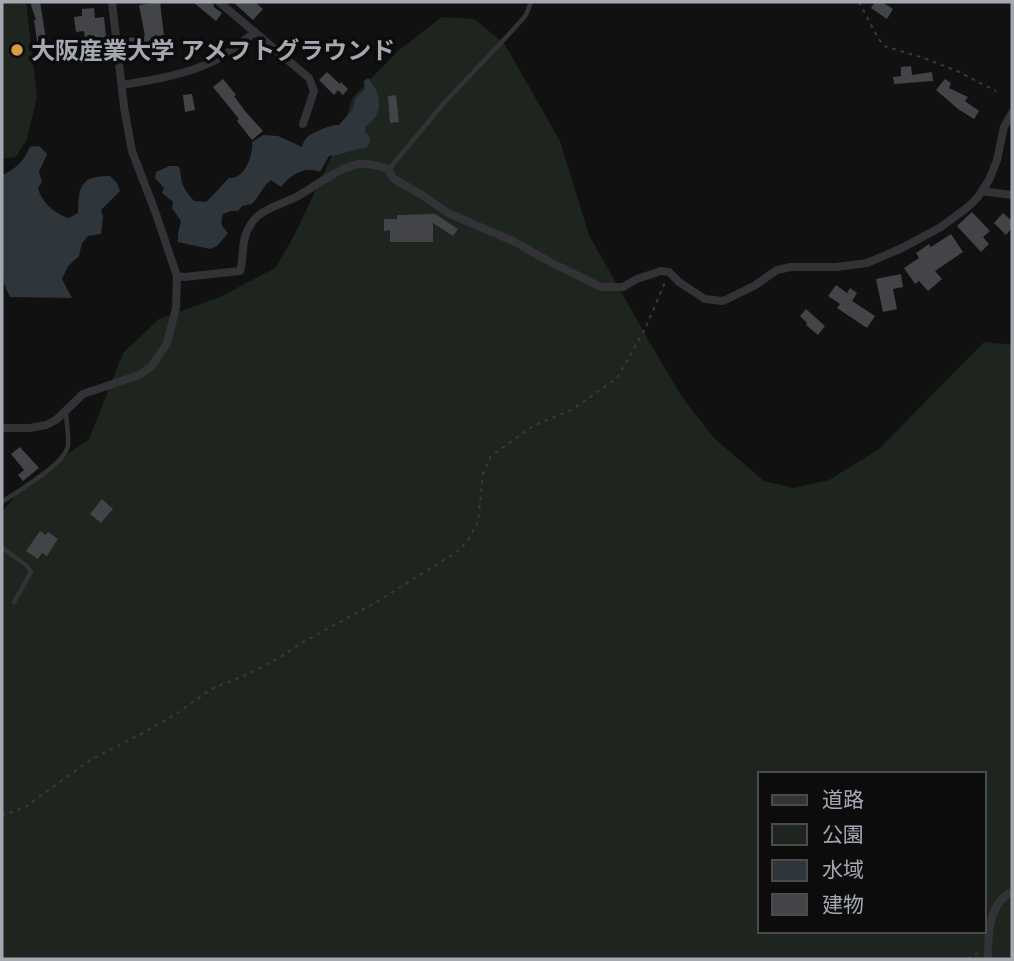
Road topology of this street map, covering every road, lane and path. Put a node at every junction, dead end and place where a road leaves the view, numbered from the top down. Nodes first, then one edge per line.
1 (112, 2) edge
2 (219, 2) edge
3 (531, 2) edge
4 (859, 2) edge
5 (255, 32) junction
6 (122, 85) junction
7 (996, 91) dead end
8 (1012, 113) edge
9 (303, 124) dead end
10 (390, 169) junction
11 (982, 191) junction
12 (1012, 195) edge
13 (669, 272) junction
14 (177, 276) junction
15 (66, 411) junction
16 (2, 428) edge
17 (2, 502) edge
18 (2, 548) edge
19 (14, 602) dead end
20 (2, 813) edge
21 (1012, 892) edge
22 (988, 946) junction
23 (968, 959) edge
24 (988, 959) edge

1 - 6 street
2 - 5 street
3 - 10 lane
4 - 7 path
5 - 6 street
5 - 9 street
6 - 14 street
8 - 11 street
10 - 13 street
10 - 14 street
11 - 12 street
11 - 13 street
13 - 20 path
14 - 15 street
15 - 16 street
15 - 17 lane
18 - 19 lane
21 - 22 street
22 - 23 path
22 - 24 street

